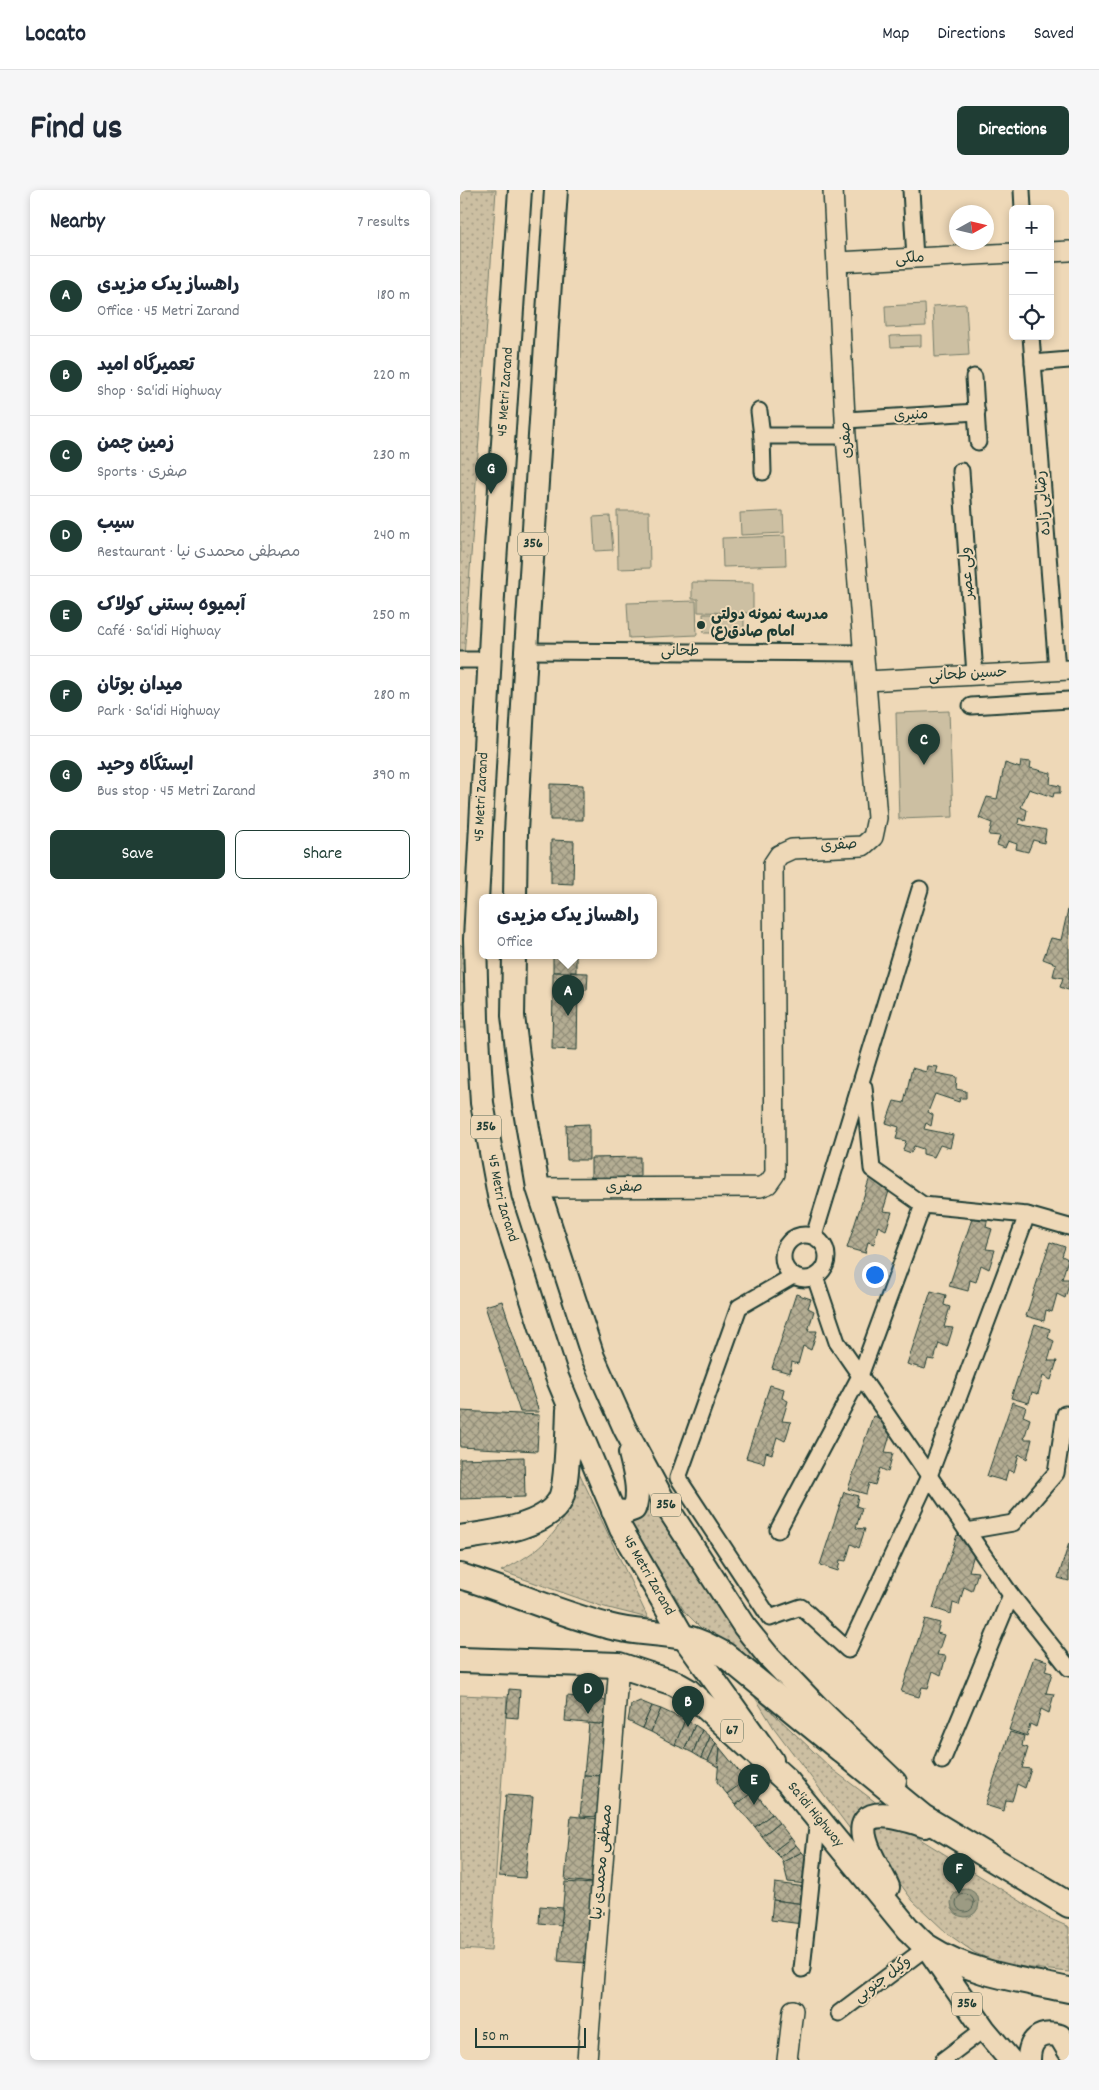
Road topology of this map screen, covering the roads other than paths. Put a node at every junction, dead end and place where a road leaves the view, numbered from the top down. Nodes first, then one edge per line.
1 (520, 190) edge
2 (556, 190) edge
3 (833, 190) edge
4 (911, 190) edge
5 (1022, 190) edge
6 (1023, 205) edge
7 (1069, 251) edge
8 (1054, 252) edge
9 (1009, 254) edge
10 (915, 259) junction
11 (837, 262) junction
12 (1031, 340) edge
13 (1069, 360) edge
14 (1033, 363) junction
15 (974, 377) dead end
16 (758, 411) dead end
17 (977, 412) junction
18 (846, 428) junction
19 (762, 436) junction
20 (978, 442) dead end
21 (962, 471) dead end
22 (763, 472) dead end
23 (526, 651) junction
24 (863, 654) junction
25 (460, 660) edge
26 (489, 660) junction
27 (1063, 670) edge
28 (976, 675) junction
29 (866, 681) junction
30 (1069, 700) edge
31 (971, 706) dead end
32 (920, 889) dead end
33 (515, 894) edge
34 (468, 939) edge
35 (514, 959) edge
36 (864, 1078) junction
37 (538, 1188) junction
38 (923, 1204) junction
39 (1027, 1215) junction
40 (1069, 1228) edge
41 (814, 1236) junction
42 (793, 1276) junction
43 (816, 1277) junction
44 (860, 1376) junction
45 (570, 1410) junction
46 (1069, 1415) edge
47 (625, 1428) junction
48 (929, 1476) junction
49 (613, 1511) junction
50 (778, 1530) dead end
51 (967, 1531) junction
52 (460, 1538) edge
53 (460, 1576) edge
54 (1011, 1595) junction
55 (684, 1638) junction
56 (460, 1660) edge
57 (619, 1664) junction
58 (1069, 1668) edge
59 (942, 1761) dead end
60 (787, 1781) junction
61 (818, 1816) junction
62 (948, 1832) junction
63 (1069, 1905) edge
64 (908, 1929) junction
65 (927, 1947) junction
66 (802, 1969) dead end
67 (1069, 1990) edge
68 (793, 2010) dead end
69 (839, 2013) dead end
70 (984, 2029) junction
71 (1069, 2051) edge
72 (587, 2060) edge
73 (787, 2060) edge
74 (942, 2060) edge
75 (1010, 2060) edge
76 (1029, 2060) edge
77 (1068, 2060) edge

1 - 26 main road, 45 Metri Zarand / 356
2 - 23 main road, 356
3 - 11 street, صفری
4 - 10 street
5 - 6 street
7 - 8 street
9 - 10 street, ملکی
10 - 11 street, ملکی
11 - 18 street, صفری
12 - 14 street, رضایی زاده
13 - 14 street
14 - 27 street, رضایی زاده
15 - 17 street
16 - 19 street
17 - 18 street, منیری
17 - 20 street
18 - 19 street, منیری
18 - 24 street, صفری
19 - 22 street
21 - 28 street, ولی عصر
23 - 24 street, طحانی
23 - 33 main road, 356
24 - 29 street, صفری
25 - 26 street
26 - 34 main road, 45 Metri Zarand / 356
27 - 28 street, حسین طحانی
28 - 29 street, حسین طحانی
29 - 37 street, صفری
30 - 31 street
32 - 36 street
34 - 45 main road, 45 Metri Zarand / 356
35 - 37 main road, 356
36 - 38 street
36 - 41 street
37 - 47 main road, 356
38 - 39 street
38 - 44 street
39 - 40 street
39 - 48 street
41 - 42 street
41 - 43 street
42 - 43 street
42 - 48 street
43 - 44 street
44 - 48 street
44 - 50 street
45 - 49 main road, 45 Metri Zarand / 356
45 - 52 highway
46 - 51 street
47 - 49 main road
47 - 62 main road, 356
48 - 51 street
49 - 55 main road, 45 Metri Zarand / 356
51 - 54 street
53 - 55 highway
54 - 58 street
54 - 59 street
55 - 60 main road, 45 Metri Zarand / 356
55 - 62 highway
56 - 57 highway, Sa'idi Highway / 67
57 - 60 highway, Sa'idi Highway / 67
57 - 72 street, مصطفی محمدی نیا
60 - 61 highway, Sa'idi Highway / 67
61 - 64 highway, Sa'idi Highway / 67
61 - 66 street
62 - 63 highway
62 - 64 highway
64 - 65 highway, Sa'idi Highway / 67
65 - 67 highway, Sa'idi Highway / 67
65 - 69 street, وکیل جنوبی
65 - 70 main road, 356
68 - 73 street
70 - 74 street
70 - 75 main road, 356
71 - 76 main road
71 - 77 main road

